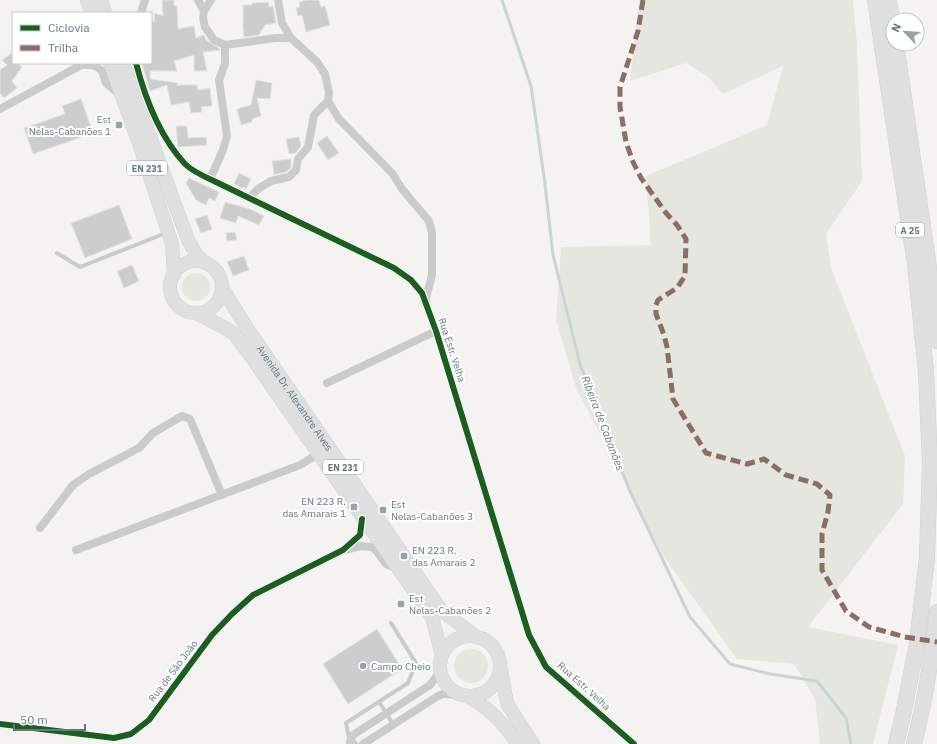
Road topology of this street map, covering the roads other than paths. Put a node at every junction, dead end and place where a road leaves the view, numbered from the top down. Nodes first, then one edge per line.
1 (88, 0) edge
2 (100, 0) edge
3 (145, 0) edge
4 (198, 0) edge
5 (211, 0) edge
6 (278, 0) edge
7 (875, 0) edge
8 (889, 0) edge
9 (204, 11) junction
10 (92, 12) edge
11 (105, 12) edge
12 (141, 12) edge
13 (891, 12) edge
14 (291, 38) junction
15 (225, 45) junction
16 (897, 52) edge
17 (83, 64) edge
18 (110, 64) edge
19 (123, 64) edge
20 (136, 64) edge
21 (122, 96) junction
22 (328, 101) junction
23 (0, 109) edge
24 (210, 179) junction
25 (249, 198) junction
26 (169, 232) junction
27 (57, 253) dead end
28 (205, 263) junction
29 (174, 275) junction
30 (222, 288) junction
31 (425, 302) junction
32 (196, 313) junction
33 (436, 331) junction
34 (937, 341) edge
35 (327, 383) dead end
36 (318, 454) junction
37 (222, 495) junction
38 (362, 519) junction
39 (40, 528) dead end
40 (76, 550) dead end
41 (342, 550) junction
42 (396, 568) junction
43 (937, 612) edge
44 (391, 623) dead end
45 (475, 636) junction
46 (441, 661) junction
47 (501, 669) junction
48 (465, 696) junction
49 (379, 702) junction
50 (387, 714) junction
51 (0, 724) edge
52 (394, 724) junction
53 (352, 743) edge
54 (363, 744) edge
55 (518, 744) edge
56 (533, 744) edge
57 (634, 744) edge
58 (896, 744) edge
59 (914, 744) edge

1 - 10 main road
2 - 11 main road
3 - 12 street
4 - 9 street
5 - 9 street
6 - 14 street
7 - 58 highway, A 25
8 - 13 highway
9 - 15 street
14 - 15 street
14 - 22 street
15 - 24 street
16 - 34 highway, A 25
17 - 21 street
17 - 23 street
18 - 21 main road, EN 231
19 - 28 main road, EN 231
20 - 24 street, Rua Estr. Velha
21 - 26 main road, EN 231
22 - 25 street
22 - 31 street
24 - 25 street, Rua Estr. Velha
25 - 31 street, Rua Estr. Velha
26 - 27 lane
26 - 29 main road, EN 231
28 - 29 main road
28 - 30 main road, EN 231
29 - 32 main road, EN 231
30 - 32 main road
30 - 45 main road, Avenida Dr. Alexandre Alves / EN 231
31 - 33 street, Rua Estr. Velha
32 - 36 main road, Avenida Dr. Alexandre Alves / EN 231
33 - 35 street
33 - 57 street, Rua Estr. Velha
36 - 37 street
36 - 38 main road, Avenida Dr. Alexandre Alves / EN 231
37 - 39 street
37 - 40 street
38 - 41 street
38 - 42 main road, Avenida Dr. Alexandre Alves / EN 231
41 - 42 street
41 - 51 street, Rua de São João
42 - 46 main road, Avenida Dr. Alexandre Alves / EN 231
43 - 59 highway
44 - 49 lane
45 - 46 main road
45 - 47 main road, EN 231
46 - 48 main road, EN 231
46 - 50 street
47 - 48 main road
47 - 56 main road, EN 231
48 - 52 street
48 - 55 main road, EN 231
49 - 50 lane
49 - 53 lane
50 - 52 lane
50 - 53 street
52 - 54 street

